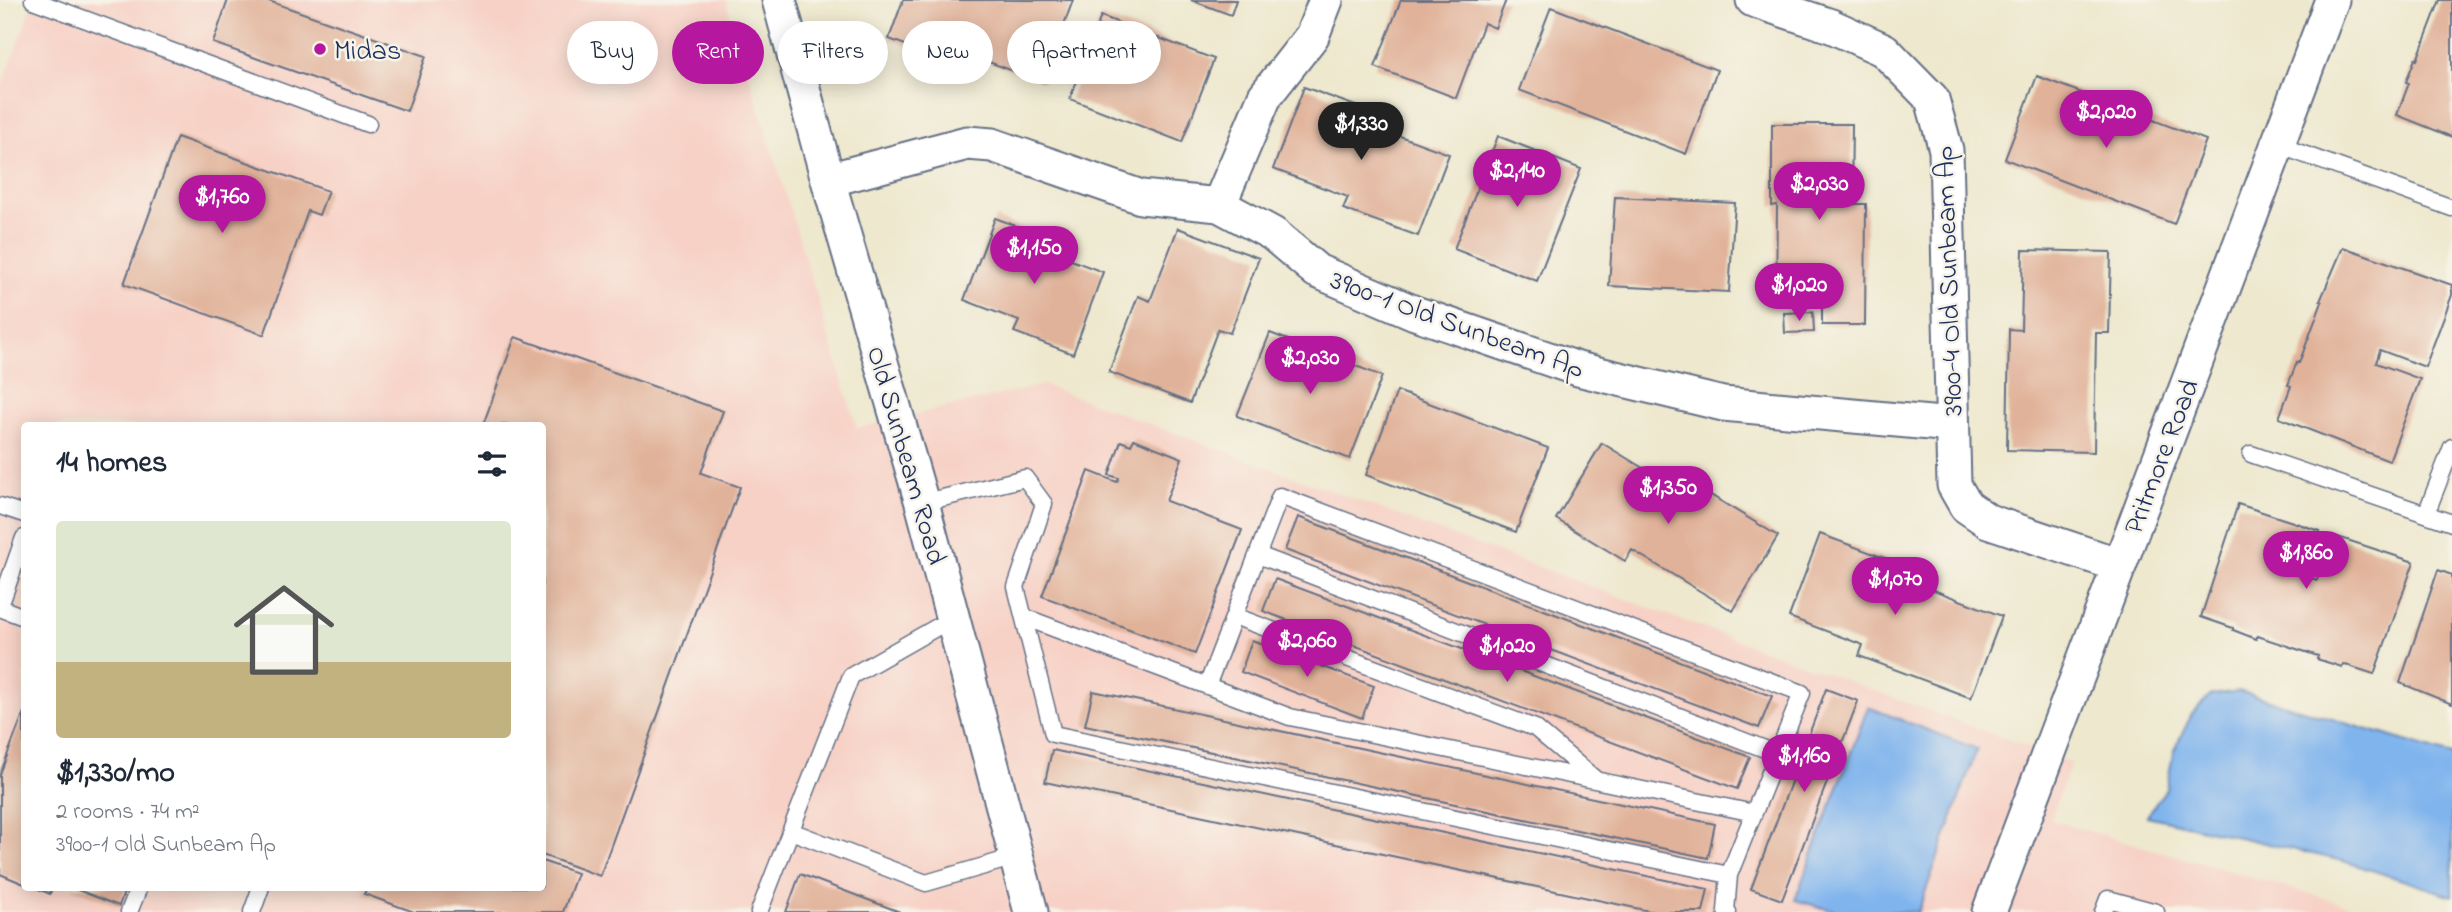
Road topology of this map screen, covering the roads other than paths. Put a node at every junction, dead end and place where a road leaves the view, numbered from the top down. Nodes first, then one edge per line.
1 (33, 0) edge
2 (779, 0) edge
3 (1326, 0) edge
4 (1753, 0) edge
5 (2332, 0) edge
6 (368, 124) dead end
7 (2278, 145) junction
8 (828, 180) junction
9 (1219, 205) junction
10 (2452, 208) edge
11 (1952, 425) junction
12 (2452, 447) edge
13 (2251, 454) dead end
14 (922, 503) junction
15 (0, 506) edge
16 (21, 513) edge
17 (2426, 514) junction
18 (2452, 523) edge
19 (21, 547) edge
20 (1258, 555) junction
21 (2119, 565) junction
22 (0, 607) edge
23 (21, 616) edge
24 (1234, 616) junction
25 (1024, 617) junction
26 (953, 618) junction
27 (1207, 686) junction
28 (1778, 754) junction
29 (1597, 781) junction
30 (1754, 813) junction
31 (791, 831) junction
32 (1016, 857) junction
33 (1729, 875) junction
34 (137, 891) edge
35 (260, 891) edge
36 (129, 912) edge
37 (252, 912) edge
38 (759, 912) edge
39 (1031, 912) edge
40 (1728, 912) edge
41 (1989, 912) edge
42 (2103, 912) edge
43 (2156, 912) edge

1 - 6 lane
2 - 8 street, Old Sunbeam Road
3 - 9 street
4 - 11 street, 3900-4 Old Sunbeam Ap
5 - 7 street, Pritmore Road
7 - 10 lane
7 - 21 street, Pritmore Road
8 - 9 street, 3900-1 Old Sunbeam Ap
8 - 14 street, Old Sunbeam Road
9 - 11 street, 3900-1 Old Sunbeam Ap
11 - 21 street, 3900-4 Old Sunbeam Ap
12 - 17 lane
13 - 17 lane
14 - 25 lane
14 - 26 street, Old Sunbeam Road
15 - 16 lane
17 - 18 lane
19 - 22 lane
20 - 24 lane
20 - 28 lane
20 - 28 lane
21 - 41 street, Pritmore Road
22 - 23 lane
24 - 27 lane
24 - 29 lane
25 - 27 lane
25 - 33 lane
26 - 31 lane
26 - 32 street, Old Sunbeam Road
27 - 29 lane
28 - 30 lane
29 - 30 lane
30 - 33 lane
31 - 32 lane
31 - 38 lane
32 - 39 street, Old Sunbeam Road
33 - 40 lane
34 - 36 lane
35 - 37 lane
42 - 43 lane

